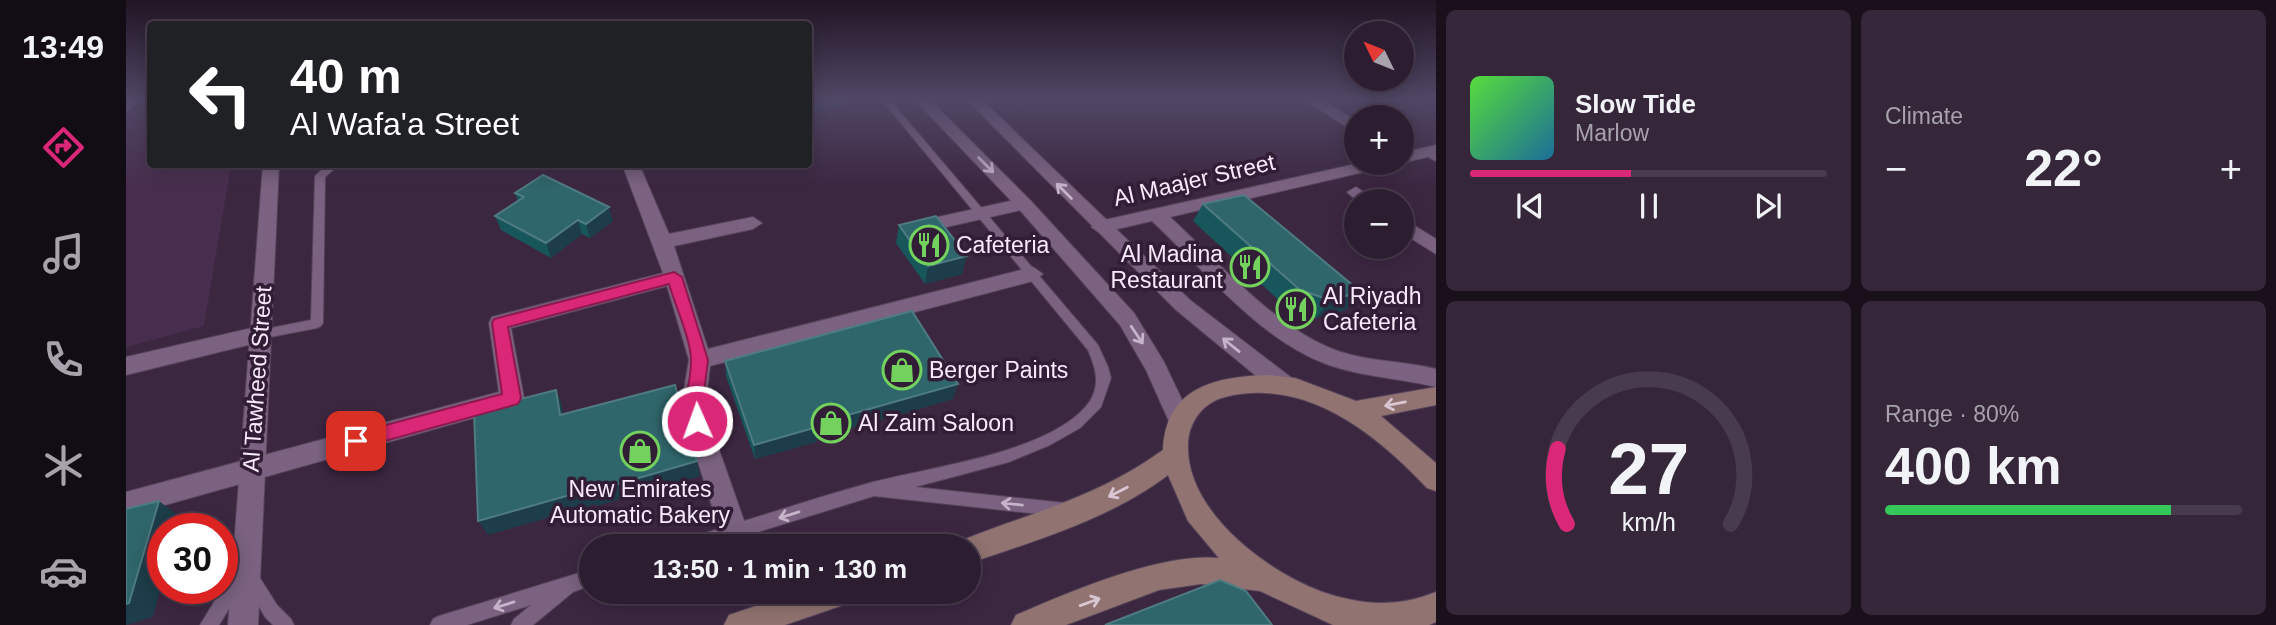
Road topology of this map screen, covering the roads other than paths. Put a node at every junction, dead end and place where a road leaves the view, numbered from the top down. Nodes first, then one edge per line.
1 (910, 128) edge
2 (950, 128) edge
3 (1002, 128) edge
4 (1433, 154) edge
5 (1414, 156) edge
6 (271, 168) edge
7 (330, 168) edge
8 (632, 168) edge
9 (1344, 171) edge
10 (1024, 204) junction
11 (983, 213) junction
12 (1156, 214) junction
13 (753, 223) dead end
14 (929, 225) edge
15 (1100, 227) junction
16 (1414, 232) edge
17 (663, 242) junction
18 (1436, 248) edge
19 (1033, 274) junction
20 (674, 277) junction
21 (260, 334) junction
22 (700, 360) junction
23 (126, 366) edge
24 (1436, 378) edge
25 (1285, 386) junction
26 (1436, 396) edge
27 (1354, 411) junction
28 (1180, 421) junction
29 (1175, 454) junction
30 (251, 470) junction
31 (1436, 480) edge
32 (874, 489) junction
33 (126, 504) edge
34 (1080, 511) junction
35 (734, 532) junction
36 (728, 534) edge
37 (981, 546) edge
38 (1264, 577) junction
39 (243, 581) junction
40 (579, 581) edge
41 (568, 584) junction
42 (805, 604) edge
43 (1436, 607) edge
44 (1337, 617) edge
45 (209, 625) edge
46 (234, 625) edge
47 (243, 625) edge
48 (285, 625) edge
49 (439, 625) edge
50 (520, 625) edge
51 (739, 625) edge
52 (1026, 625) edge

1 - 11 lane
2 -> 10 street
15 -> 3 street
4 - 5 street
6 - 21 street, Al Tawheed Street
7 - 21 lane
8 - 17 street
9 - 12 street, Al Maajer Street
10 - 11 street
10 -> 28 street
11 - 14 street
11 - 19 lane
12 - 15 street, Al Maajer Street
12 - 24 street
13 - 17 street
25 -> 15 street
16 - 18 street
17 - 20 street
19 - 22 street
19 - 32 lane
20 - 22 street
20 - 30 street
21 - 23 street
21 - 30 street, Al Tawheed Street
22 - 35 street
25 - 27 main road
25 - 28 main road
26 -> 27 main road
27 - 31 main road
28 - 29 main road
29 -> 34 main road
29 - 38 main road
30 - 33 street
30 - 39 street, Al Tawheed Street
34 -> 32 lane
32 -> 35 lane
34 - 37 main road
35 - 36 lane
38 - 44 main road
52 -> 38 main road
39 - 45 lane
39 - 46 street, Al Tawheed Street
39 - 47 street, Al Tawheed Street
39 - 48 lane
40 - 41 lane
41 -> 49 lane
41 - 50 lane
42 - 51 main road
43 - 44 main road

